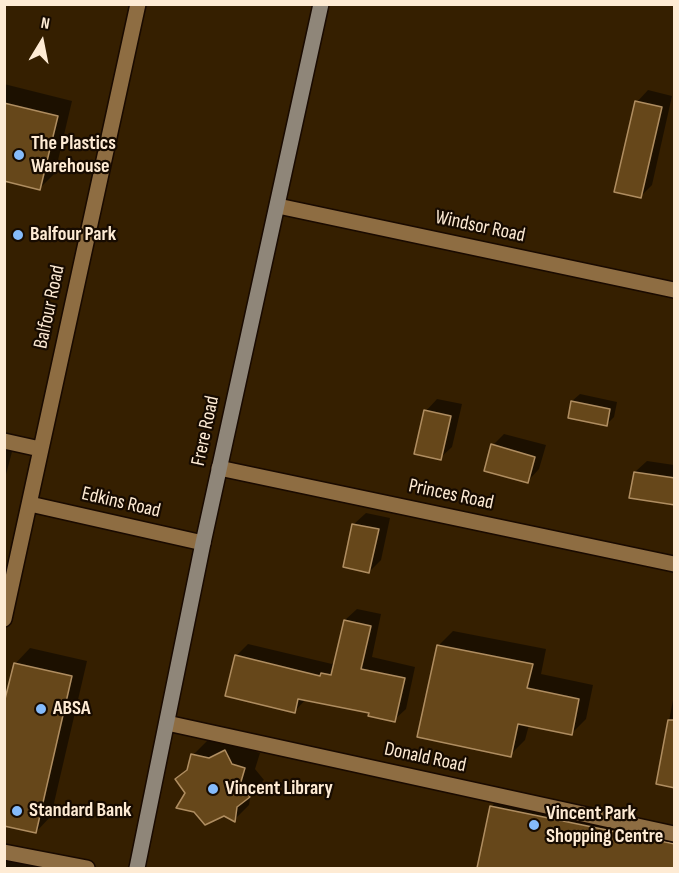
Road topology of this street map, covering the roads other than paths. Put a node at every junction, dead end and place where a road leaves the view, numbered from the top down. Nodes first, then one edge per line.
1 (138, 4) edge
2 (321, 4) edge
3 (278, 206) junction
4 (675, 290) edge
5 (4, 441) edge
6 (40, 449) junction
7 (219, 468) junction
8 (30, 504) junction
9 (204, 543) junction
10 (675, 564) edge
11 (4, 619) edge
12 (167, 723) junction
13 (675, 834) edge
14 (4, 852) edge
15 (87, 868) edge
16 (137, 868) edge

1 - 6 street, Balfour Road
2 - 3 street, Frere Road
3 - 4 street, Windsor Road
3 - 7 street, Frere Road
5 - 6 street
6 - 8 street, Balfour Road
7 - 9 street, Frere Road
7 - 10 street, Princes Road
8 - 9 street, Edkins Road
8 - 11 street, Balfour Road
9 - 12 street, Frere Road
12 - 13 street, Donald Road
12 - 16 street, Frere Road
14 - 15 street

